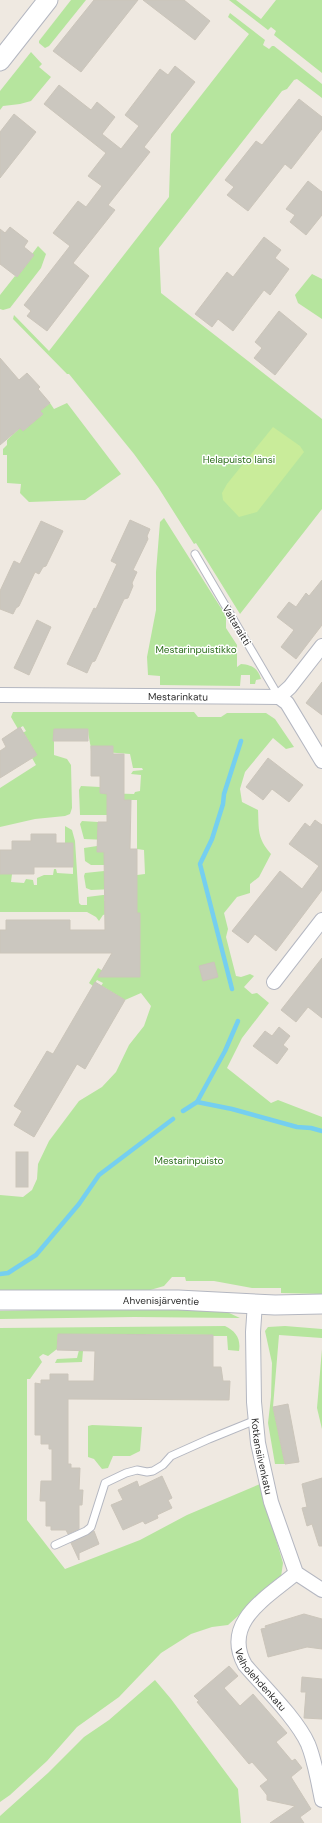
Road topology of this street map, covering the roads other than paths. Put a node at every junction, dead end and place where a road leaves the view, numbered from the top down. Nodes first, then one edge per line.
1 (48, 0) edge
2 (0, 61) edge
3 (195, 554) dead end
4 (322, 646) edge
5 (0, 695) edge
6 (279, 697) junction
7 (322, 761) edge
8 (322, 920) edge
9 (274, 982) dead end
10 (0, 1300) edge
11 (255, 1303) junction
12 (322, 1304) edge
13 (256, 1420) junction
14 (55, 1544) dead end
15 (296, 1573) junction
16 (322, 1590) edge
17 (322, 1800) edge

1 - 2 main road
3 - 6 lane, Valtaraitti
4 - 6 street
5 - 6 street, Mestarinkatu
6 - 7 street
8 - 9 street
10 - 11 main road, Ahvenisjärventie
11 - 12 main road, Ahvenisjärventie
11 - 13 street, Kotkansiivenkatu
13 - 14 lane
13 - 15 street, Kotkansiivenkatu
15 - 16 street
15 - 17 street, Velholehdenkatu

